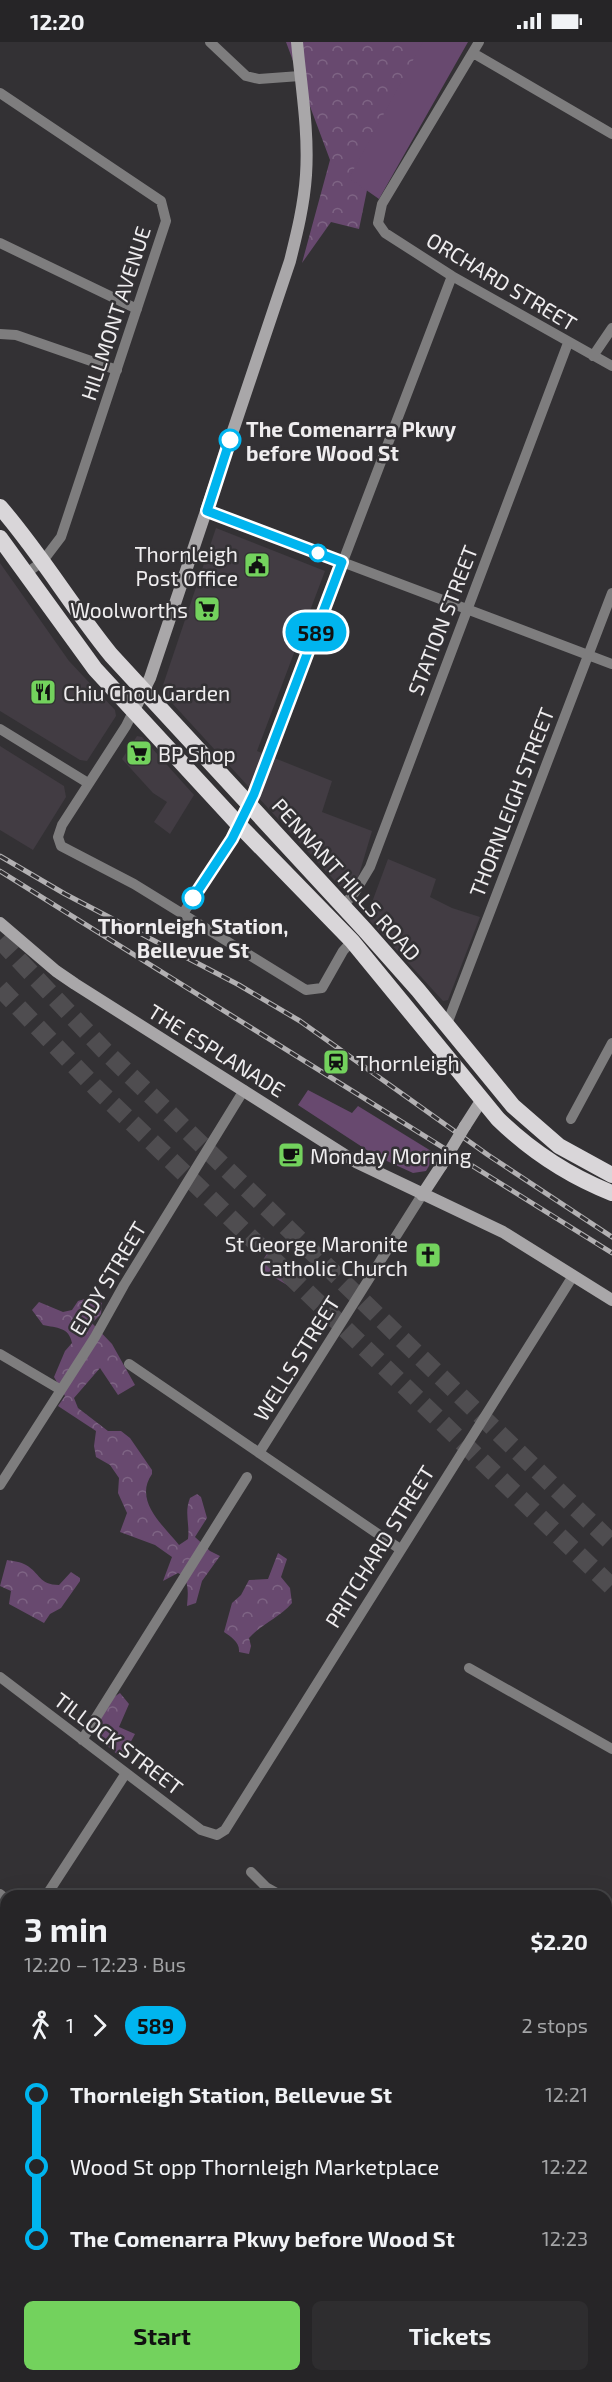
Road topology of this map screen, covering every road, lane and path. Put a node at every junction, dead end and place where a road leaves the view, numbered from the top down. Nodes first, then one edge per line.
1 (210, 42) edge
2 (297, 42) edge
3 (479, 42) edge
4 (473, 53) junction
5 (300, 76) junction
6 (0, 93) edge
7 (612, 134) edge
8 (0, 243) edge
9 (452, 276) junction
10 (136, 309) junction
11 (612, 328) edge
12 (0, 334) edge
13 (568, 343) junction
14 (593, 356) junction
15 (612, 366) edge
16 (117, 369) junction
17 (0, 507) edge
18 (207, 511) junction
19 (0, 538) edge
20 (42, 562) junction
21 (342, 562) junction
22 (25, 574) junction
23 (612, 593) edge
24 (467, 609) junction
25 (588, 655) junction
26 (612, 664) edge
27 (143, 692) junction
28 (133, 712) junction
29 (0, 729) edge
30 (88, 783) junction
31 (249, 805) junction
32 (239, 825) junction
33 (343, 906) junction
34 (182, 915) junction
35 (0, 923) edge
36 (352, 941) junction
37 (447, 1024) junction
38 (612, 1043) edge
39 (463, 1045) junction
40 (244, 1090) junction
41 (481, 1101) junction
42 (571, 1119) dead end
43 (612, 1175) edge
44 (612, 1193) edge
45 (423, 1195) junction
46 (573, 1276) junction
47 (612, 1300) edge
48 (0, 1354) edge
49 (129, 1364) dead end
50 (61, 1390) junction
51 (259, 1453) junction
52 (247, 1477) dead end
53 (0, 1485) edge
54 (400, 1550) junction
55 (469, 1668) dead end
56 (0, 1677) edge
57 (82, 1740) junction
58 (612, 1749) edge
59 (126, 1773) junction
60 (217, 1835) joint
61 (251, 1872) dead end
62 (50, 1890) edge
63 (271, 1890) edge

1 - 5 street
2 - 5 main road
3 - 4 street
4 - 7 street
4 - 9 street, ORCHARD STREET
5 - 18 main road
6 - 10 street, HILLMONT AVENUE
8 - 10 street
9 - 13 street, ORCHARD STREET
9 - 21 street
10 - 16 street, HILLMONT AVENUE
11 - 14 street
12 - 16 street
13 - 14 street, ORCHARD STREET
13 - 24 street, STATION STREET
14 - 15 street, ORCHARD STREET
16 - 20 street, HILLMONT AVENUE
17 - 20 highway, PENNANT HILLS ROAD
18 - 21 street
18 - 27 main road
19 - 22 highway, PENNANT HILLS ROAD
20 - 22 street, HILLMONT AVENUE
20 - 27 highway, PENNANT HILLS ROAD
21 - 24 street
21 - 31 street
22 - 28 highway, PENNANT HILLS ROAD
23 - 25 street, THORNLEIGH STREET
24 - 25 street
24 - 33 street, STATION STREET
25 - 26 street
25 - 37 street, THORNLEIGH STREET
27 - 28 main road
27 - 31 highway, PENNANT HILLS ROAD
28 - 30 street
28 - 32 highway, PENNANT HILLS ROAD
29 - 30 street
30 - 34 street
31 - 32 street
31 - 33 highway, PENNANT HILLS ROAD
32 - 34 street
32 - 36 highway, PENNANT HILLS ROAD
33 - 37 highway, PENNANT HILLS ROAD
34 - 36 street
35 - 40 main road, THE ESPLANADE
36 - 41 highway, PENNANT HILLS ROAD
37 - 39 highway, PENNANT HILLS ROAD
38 - 42 street
39 - 41 highway
39 - 43 highway, PENNANT HILLS ROAD
40 - 45 main road, THE ESPLANADE
40 - 50 street, EDDY STREET
41 - 44 highway, PENNANT HILLS ROAD
41 - 45 main road, WELLS STREET, bridge
45 - 46 main road, THE ESPLANADE
45 - 51 street, WELLS STREET
46 - 47 main road, THE ESPLANADE
46 - 54 street, PRITCHARD STREET
48 - 50 street
49 - 51 street
50 - 53 street, EDDY STREET
51 - 54 street
52 - 57 street
54 - 60 street, PRITCHARD STREET
55 - 58 street
56 - 57 street, TILLOCK STREET
57 - 59 street, TILLOCK STREET
59 - 60 street, TILLOCK STREET
59 - 62 street
61 - 63 street

